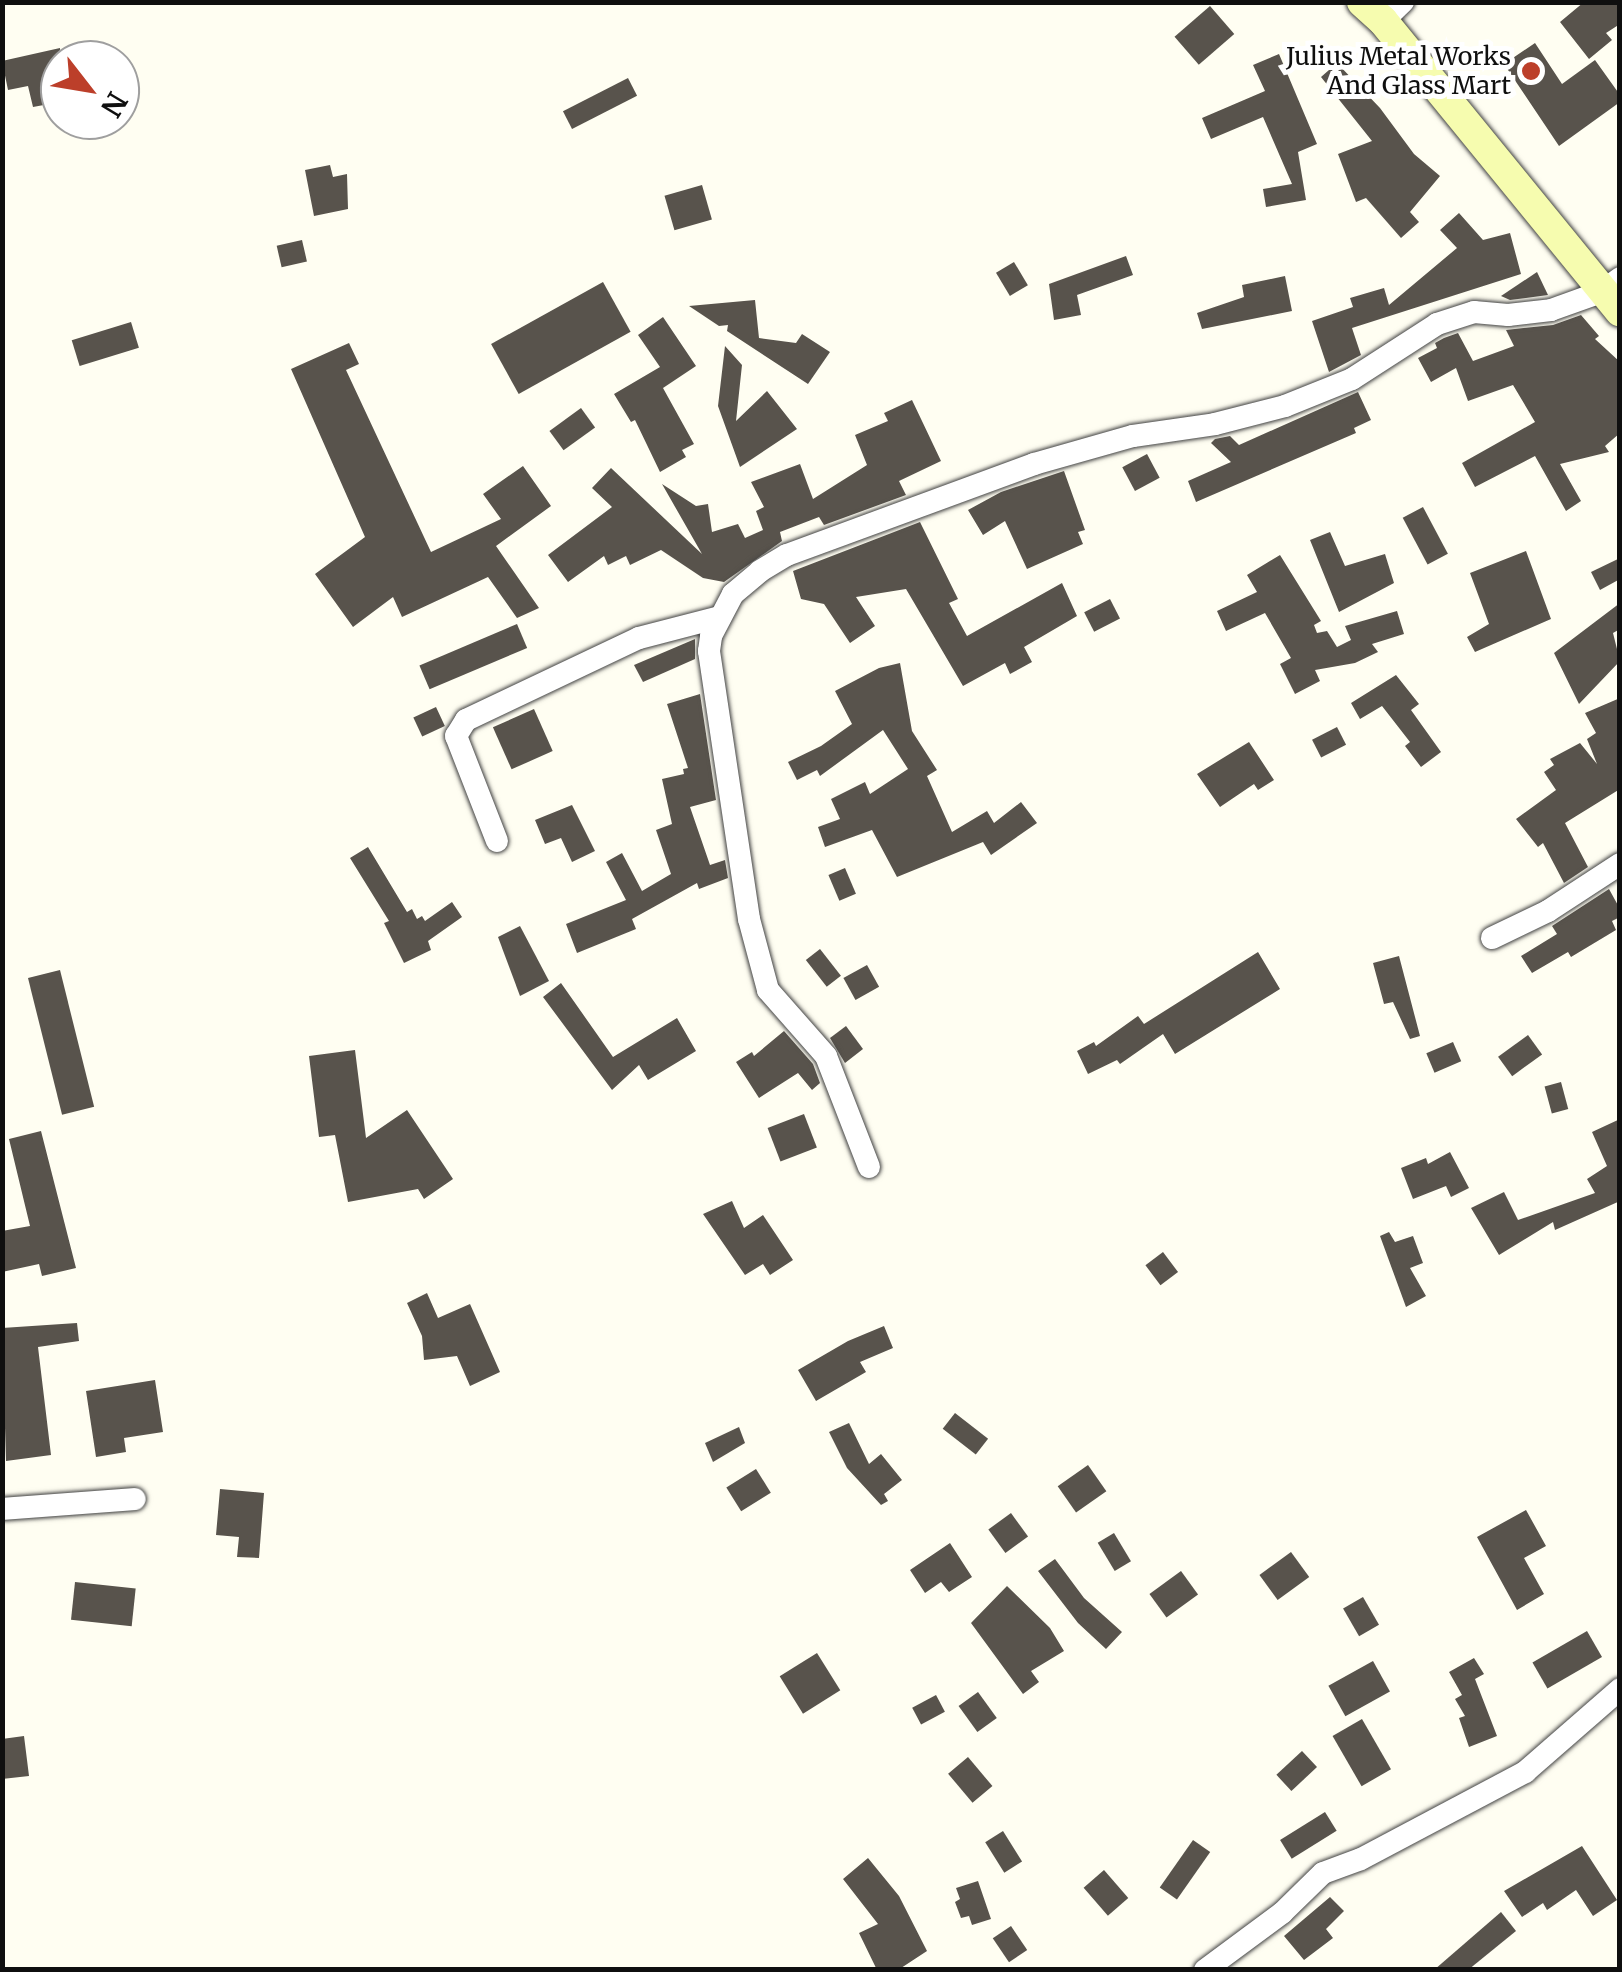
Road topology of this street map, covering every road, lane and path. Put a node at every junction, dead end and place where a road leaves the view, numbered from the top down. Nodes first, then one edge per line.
1 (1383, 9) edge
2 (1613, 294) edge
3 (720, 617) junction
4 (497, 841) dead end
5 (1620, 864) edge
6 (1492, 938) dead end
7 (868, 1167) dead end
8 (135, 1499) dead end
9 (2, 1509) edge
10 (1620, 1690) edge
11 (1205, 1970) edge

1 - 2 street
2 - 3 street
3 - 4 street
3 - 7 street
5 - 6 street
8 - 9 street
10 - 11 street

